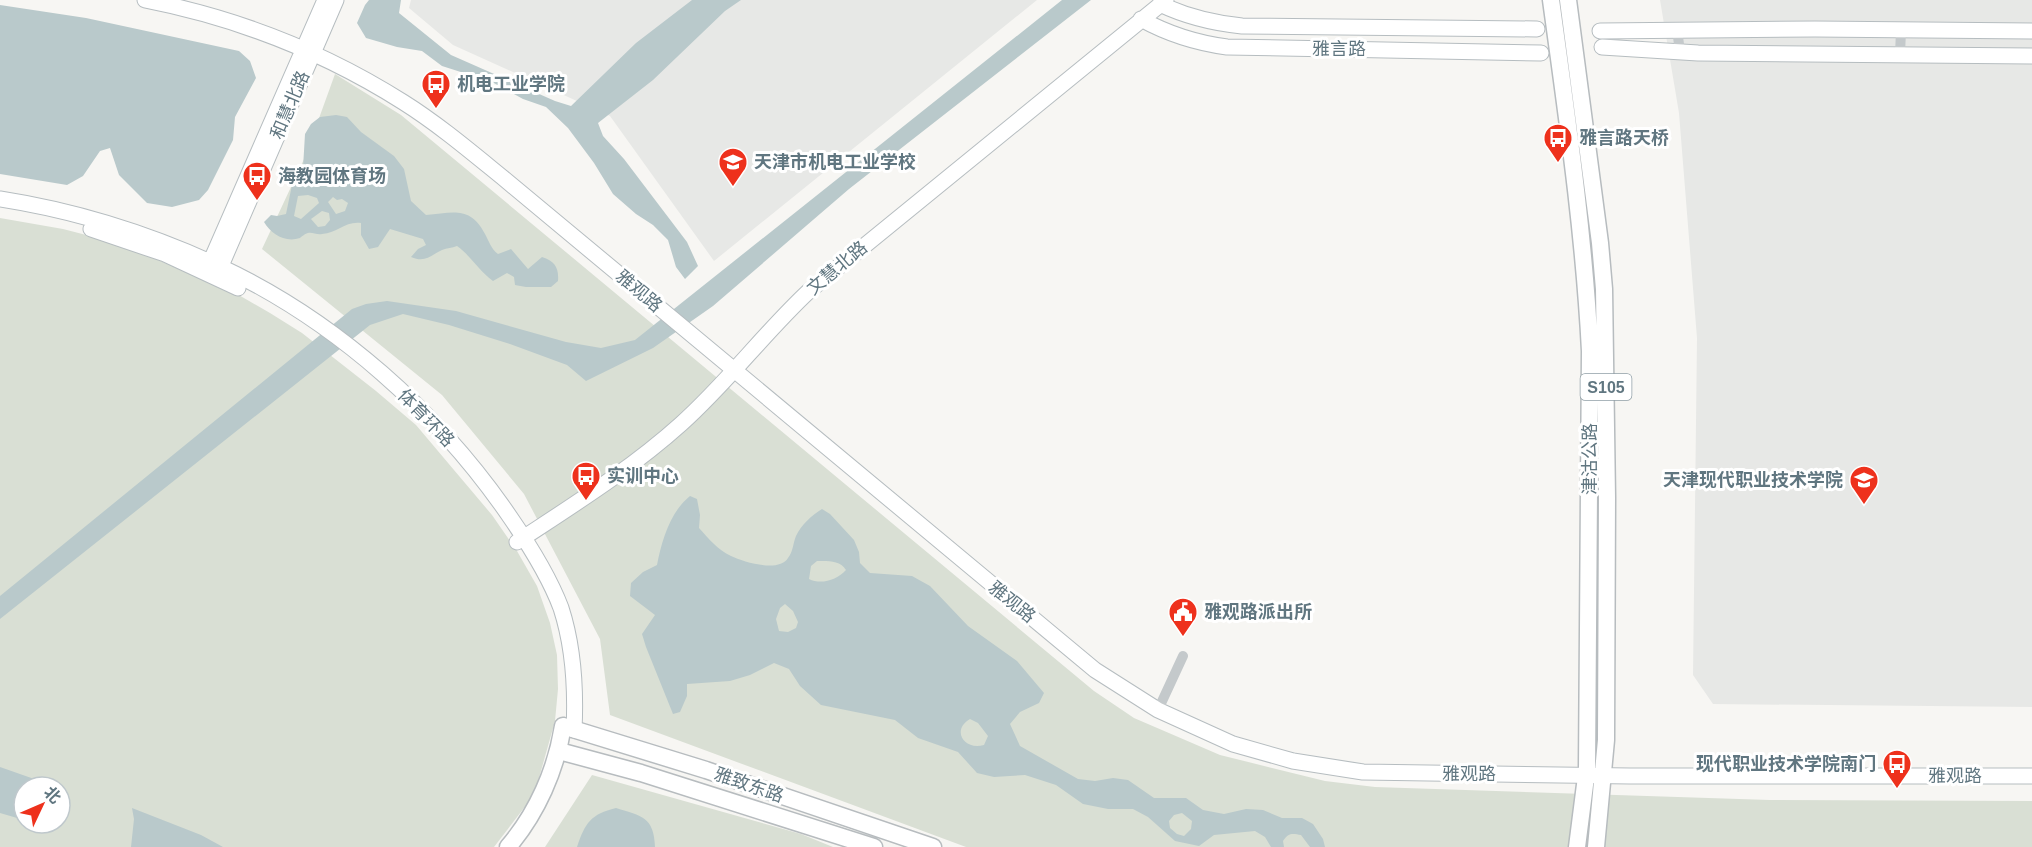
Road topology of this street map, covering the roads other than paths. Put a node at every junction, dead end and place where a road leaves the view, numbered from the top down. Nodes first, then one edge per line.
1 (145, 0) edge
2 (173, 0) edge
3 (325, 0) edge
4 (336, 0) edge
5 (1551, 0) edge
6 (1568, 0) edge
7 (1159, 1) edge
8 (1141, 19) junction
9 (1537, 29) dead end
10 (1677, 29) junction
11 (1901, 30) junction
12 (1600, 31) dead end
13 (2032, 31) edge
14 (1602, 47) dead end
15 (309, 48) junction
16 (1680, 52) junction
17 (1541, 53) dead end
18 (1900, 55) junction
19 (2032, 56) edge
20 (0, 199) edge
21 (0, 208) edge
22 (213, 270) junction
23 (732, 365) junction
24 (518, 536) junction
25 (1182, 656) dead end
26 (1158, 707) junction
27 (568, 728) junction
28 (564, 753) junction
29 (1596, 772) junction
30 (2032, 774) edge
31 (508, 847) edge
32 (518, 847) edge
33 (874, 847) edge
34 (933, 847) edge
35 (1577, 847) edge
36 (1596, 847) edge

1 - 15 main road, 雅观路
2 - 15 main road, 雅观路
3 - 15 main road, 和慧北路
4 - 15 main road, 和慧北路
5 - 29 main road, 津沽公路 / S105
6 - 29 main road, 津沽公路 / S105
7 - 8 main road, 文慧北路
7 - 9 main road, 雅言路
7 - 23 main road, 文慧北路
8 - 17 main road, 雅言路
8 - 23 main road, 文慧北路
10 - 11 main road
10 - 12 main road
10 - 16 street
11 - 13 main road
11 - 18 street
14 - 16 main road
15 - 22 main road, 和慧北路
15 - 23 main road, 雅观路
16 - 18 main road
18 - 19 main road
20 - 22 main road, 体育环路
21 - 22 main road, 体育环路
22 - 24 main road, 体育环路
23 - 24 main road, 文慧北路
23 - 26 main road, 雅观路
24 - 27 main road, 体育环路
25 - 26 street
26 - 29 main road, 雅观路
27 - 28 main road, 体育环路
27 - 34 main road, 雅致东路
28 - 31 main road, 体育环路
28 - 32 main road, 体育环路
28 - 33 main road, 雅致东路
29 - 30 main road, 雅观路
29 - 35 main road, 津沽公路 / S105
29 - 36 main road, 津沽公路 / S105

